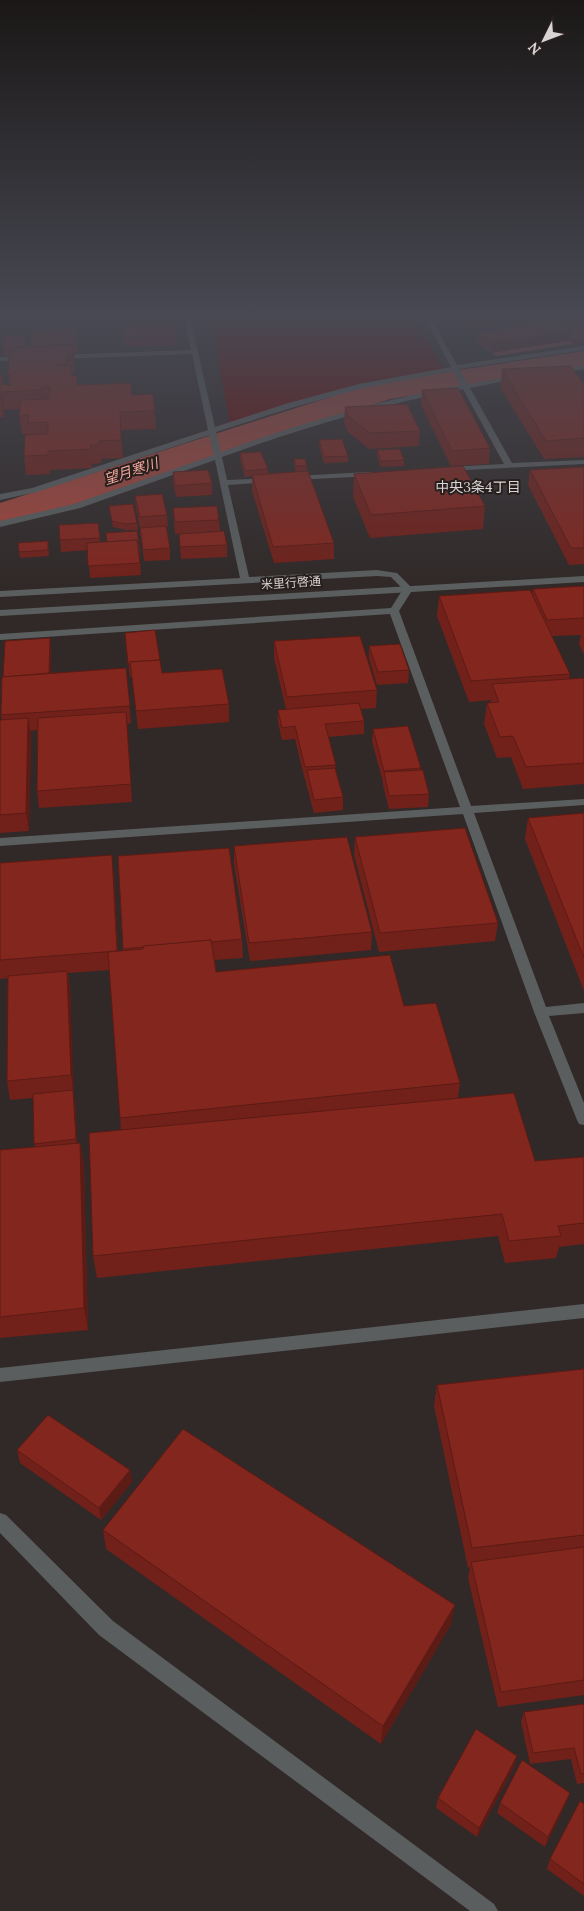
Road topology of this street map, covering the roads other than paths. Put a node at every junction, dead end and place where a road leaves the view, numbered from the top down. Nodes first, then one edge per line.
1 (208, 406) edge
2 (288, 406) edge
3 (378, 406) edge
4 (475, 406) edge
5 (214, 433) junction
6 (218, 453) junction
7 (584, 462) edge
8 (509, 466) junction
9 (440, 470) edge
10 (382, 473) edge
11 (224, 483) junction
12 (0, 498) edge
13 (0, 524) edge
14 (245, 579) junction
15 (584, 579) edge
16 (408, 589) junction
17 (0, 594) edge
18 (394, 611) junction
19 (0, 614) edge
20 (0, 637) edge
21 (584, 802) edge
22 (467, 809) junction
23 (0, 842) edge
24 (584, 1008) edge
25 (541, 1012) junction
26 (584, 1120) edge
27 (584, 1311) edge
28 (0, 1375) edge
29 (0, 1521) edge
30 (487, 1911) edge

1 - 5 street
2 - 5 street
3 - 6 street
4 - 8 street
5 - 6 street
5 - 12 street
6 - 11 street
6 - 13 street
7 - 8 street
8 - 9 street
10 - 11 street
11 - 14 street
14 - 16 street
14 - 17 street
15 - 16 street, 米里行啓通
16 - 18 street
16 - 19 street, 米里行啓通
18 - 20 street
18 - 22 street
21 - 22 street
22 - 23 street
22 - 25 street
24 - 25 street
25 - 26 street
27 - 28 street
29 - 30 street

